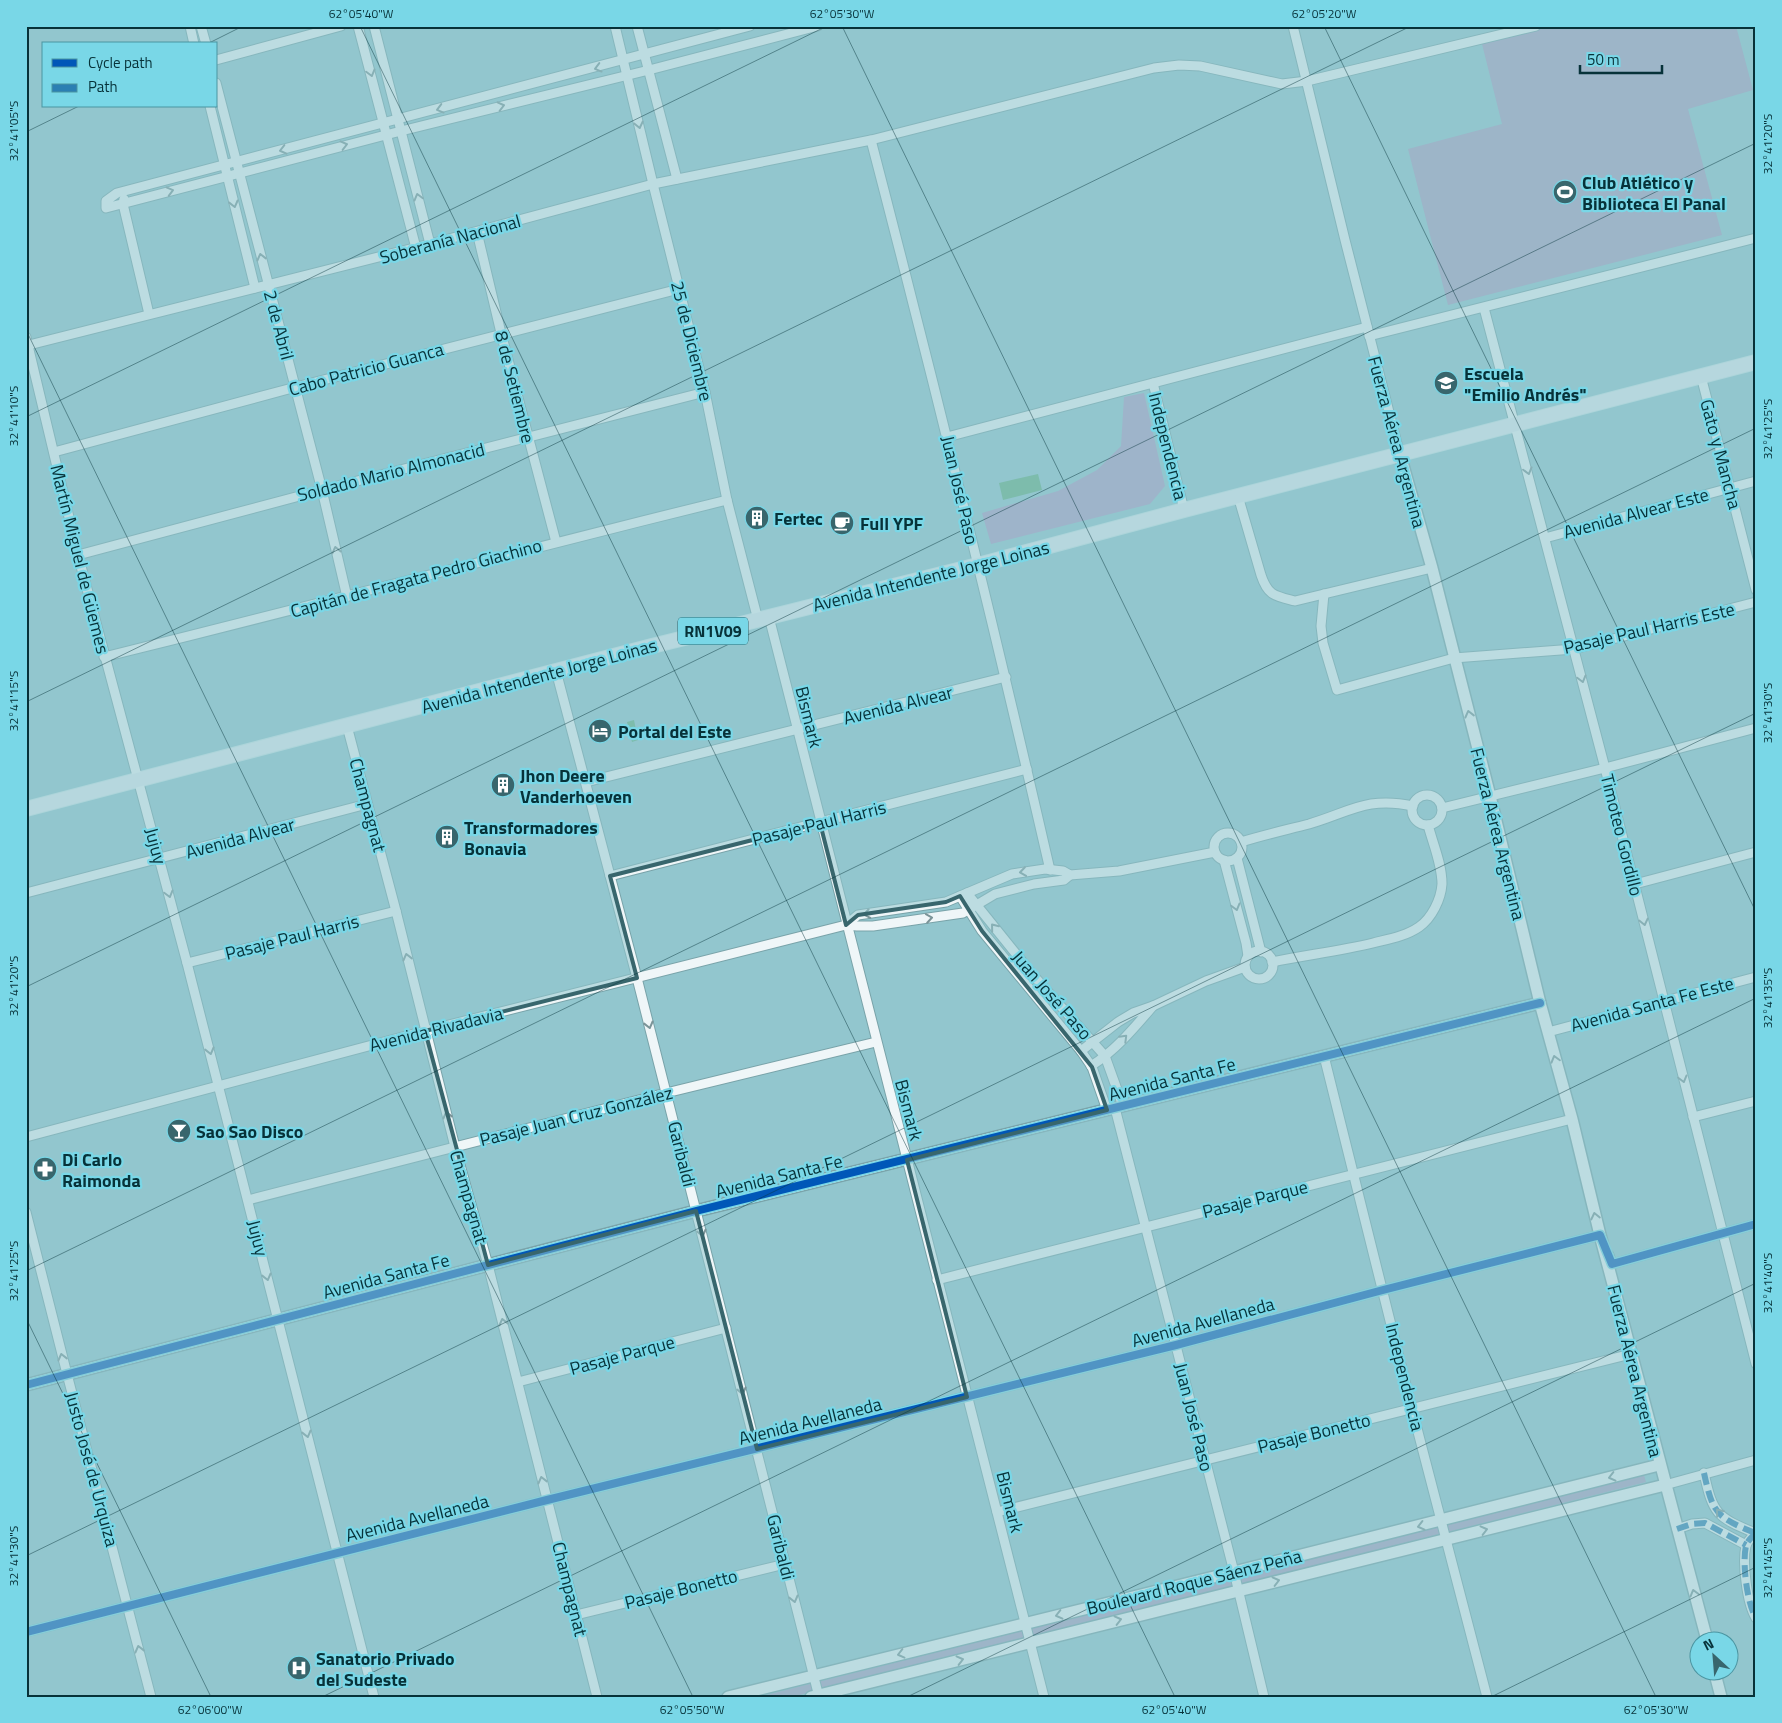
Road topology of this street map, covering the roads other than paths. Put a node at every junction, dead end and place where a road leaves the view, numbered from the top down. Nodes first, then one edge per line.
1 (190, 26) edge
2 (201, 26) edge
3 (341, 26) edge
4 (358, 26) edge
5 (374, 26) edge
6 (615, 26) edge
7 (637, 26) edge
8 (750, 26) edge
9 (818, 26) edge
10 (1293, 26) edge
11 (1536, 26) edge
12 (194, 42) edge
13 (205, 42) edge
14 (644, 53) junction
15 (218, 59) edge
16 (623, 61) junction
17 (649, 70) junction
18 (627, 75) junction
19 (1307, 81) junction
20 (218, 91) edge
21 (211, 108) edge
22 (398, 120) junction
23 (384, 124) junction
24 (401, 131) junction
25 (386, 134) junction
26 (872, 140) junction
27 (237, 162) junction
28 (225, 165) junction
29 (240, 172) junction
30 (227, 175) junction
31 (677, 179) junction
32 (653, 184) junction
33 (126, 191) junction
34 (123, 204) junction
35 (477, 232) junction
36 (1756, 238) edge
37 (430, 244) junction
38 (416, 248) junction
39 (268, 285) junction
40 (256, 288) junction
41 (680, 289) junction
42 (1484, 308) junction
43 (149, 314) junction
44 (1368, 332) junction
45 (501, 333) junction
46 (28, 341) edge
47 (1756, 362) edge
48 (1701, 376) junction
49 (1153, 383) junction
50 (296, 387) junction
51 (705, 392) junction
52 (1515, 424) junction
53 (528, 437) junction
54 (947, 437) junction
55 (54, 452) junction
56 (1400, 455) junction
57 (1756, 481) edge
58 (1730, 488) junction
59 (322, 490) junction
60 (1238, 496) junction
61 (727, 500) junction
62 (1184, 510) junction
63 (1545, 538) junction
64 (556, 542) junction
65 (78, 555) junction
66 (978, 565) junction
67 (1432, 568) junction
68 (1756, 590) edge
69 (1324, 594) junction
70 (347, 597) junction
71 (1756, 602) edge
72 (763, 618) junction
73 (1574, 649) junction
74 (104, 657) junction
75 (1454, 658) junction
76 (556, 671) junction
77 (1006, 678) junction
78 (347, 726) junction
79 (1756, 728) edge
80 (797, 730) junction
81 (1605, 768) junction
82 (1027, 769) junction
83 (139, 779) junction
84 (586, 782) junction
85 (1490, 796) junction
86 (367, 804) junction
87 (1413, 806) junction
88 (1442, 808) junction
89 (26, 809) edge
90 (820, 823) junction
91 (1428, 825) junction
92 (1241, 842) junction
93 (1215, 852) junction
94 (1756, 852) edge
95 (1237, 858) junction
96 (160, 860) junction
97 (1224, 860) junction
98 (1050, 870) junction
99 (1070, 875) junction
100 (610, 876) junction
101 (1635, 884) junction
102 (26, 893) edge
103 (964, 894) junction
104 (973, 908) junction
105 (396, 911) junction
106 (846, 924) junction
107 (1261, 952) junction
108 (1248, 956) junction
109 (1272, 962) junction
110 (187, 963) junction
111 (1245, 967) junction
112 (1756, 977) edge
113 (637, 978) junction
114 (1663, 1001) junction
115 (1540, 1003) junction
116 (1154, 1006) junction
117 (425, 1031) junction
118 (1548, 1032) junction
119 (876, 1042) junction
120 (1092, 1042) junction
121 (1081, 1051) junction
122 (1105, 1056) junction
123 (1324, 1056) junction
124 (1091, 1066) junction
125 (218, 1086) junction
126 (666, 1093) junction
127 (1756, 1101) edge
128 (1115, 1108) junction
129 (1693, 1117) junction
130 (1572, 1119) junction
131 (26, 1137) edge
132 (455, 1146) junction
133 (907, 1160) junction
134 (1353, 1173) junction
135 (248, 1200) junction
136 (26, 1212) edge
137 (696, 1212) junction
138 (1756, 1224) edge
139 (1145, 1227) junction
140 (1722, 1232) junction
141 (1600, 1235) junction
142 (488, 1265) junction
143 (937, 1280) junction
144 (1383, 1290) junction
145 (278, 1320) junction
146 (726, 1328) junction
147 (1176, 1345) junction
148 (1754, 1352) edge
149 (1631, 1354) junction
150 (1756, 1364) edge
151 (67, 1374) junction
152 (518, 1382) junction
153 (26, 1385) edge
154 (967, 1397) junction
155 (1412, 1408) junction
156 (757, 1449) junction
157 (1756, 1460) edge
158 (1205, 1461) junction
159 (1659, 1465) junction
160 (1704, 1473) junction
161 (1665, 1485) junction
162 (548, 1500) junction
163 (996, 1512) junction
164 (1442, 1520) junction
165 (1677, 1529) junction
166 (1756, 1533) edge
167 (1447, 1539) junction
168 (1746, 1545) junction
169 (338, 1553) junction
170 (785, 1564) junction
171 (1234, 1572) junction
172 (1238, 1591) junction
173 (128, 1606) junction
174 (576, 1615) junction
175 (1756, 1618) edge
176 (1025, 1624) junction
177 (1703, 1630) edge
178 (26, 1632) edge
179 (1030, 1642) junction
180 (814, 1675) junction
181 (1717, 1680) edge
182 (816, 1696) edge
183 (151, 1697) edge
184 (374, 1697) edge
185 (597, 1697) edge
186 (728, 1697) edge
187 (1044, 1697) edge
188 (1264, 1697) edge
189 (1487, 1697) edge
190 (1721, 1697) edge

1 - 12 street
2 - 13 street
3 - 15 street
4 -> 23 street
5 - 22 street
6 - 16 street, 25 de Diciembre
7 - 14 street
8 - 14 street
9 - 17 street
10 - 19 street, Fuerza Aérea Argentina
11 - 19 street, Soberanía Nacional
14 - 16 street
14 - 17 street
16 - 18 street, 25 de Diciembre
16 -> 22 street
17 - 18 street
17 - 31 street
24 -> 18 street
18 -> 32 street, 25 de Diciembre
19 - 26 street, Soberanía Nacional
19 - 44 street, Fuerza Aérea Argentina
20 - 27 street, 2 de Abril
21 - 28 street, 2 de Abril
22 - 23 street
22 - 24 street
23 - 25 street
23 -> 27 street
24 - 25 street
37 -> 24 street
29 -> 25 street
25 - 38 street
26 - 31 street, Soberanía Nacional
26 - 54 street, Juan José Paso
27 - 28 street
27 - 29 street, 2 de Abril
28 - 30 street, 2 de Abril
28 - 33 street
29 - 30 street
39 -> 29 street, 2 de Abril
34 -> 30 street
30 -> 40 street, 2 de Abril
31 - 32 street, Soberanía Nacional
32 - 35 street, Soberanía Nacional
32 - 41 street, 25 de Diciembre
33 - 34 street
33 - 34 street
34 - 43 street
35 - 37 street, Soberanía Nacional
35 - 45 street, 8 de Setiembre
36 - 42 street
37 - 38 street, Soberanía Nacional
38 - 39 street, Soberanía Nacional
39 - 40 street, Soberanía Nacional
39 - 50 street, 2 de Abril
40 - 43 street, Soberanía Nacional
41 - 45 street, Cabo Patricio Guanca
41 - 51 street, 25 de Diciembre
42 - 44 street
42 - 52 street, Timoteo Gordillo
43 - 46 street, Soberanía Nacional
44 - 49 street
44 - 56 street, Fuerza Aérea Argentina
45 - 50 street, Cabo Patricio Guanca
45 - 53 street, 8 de Setiembre
46 - 55 street, Martín Miguel de Güemes
47 - 48 main road, RN1V09
48 - 52 main road, RN1V09
48 - 58 street, Gato y Mancha
49 - 54 street
49 - 62 street, Independencia
50 - 55 street, Cabo Patricio Guanca
50 - 59 street, 2 de Abril
51 - 53 street, Soldado Mario Almonacid
51 - 61 street, 25 de Diciembre
52 - 56 main road, RN1V09
52 -> 63 street, Timoteo Gordillo
53 - 59 street, Soldado Mario Almonacid
53 - 64 street, 8 de Setiembre
54 - 66 street, Juan José Paso
55 - 65 street, Martín Miguel de Güemes
56 - 60 main road, Avenida Intendente Jorge Loinas / RN1V09
56 - 67 street, Fuerza Aérea Argentina
57 - 58 street, Avenida Alvear Este
58 - 63 street, Avenida Alvear Este
58 - 68 street, Gato y Mancha
59 - 65 street, Soldado Mario Almonacid
70 -> 59 street, 2 de Abril
60 - 62 main road, Avenida Intendente Jorge Loinas / RN1V09
60 - 69 street
61 - 64 street, Capitán de Fragata Pedro Giachino
61 - 72 street, 25 de Diciembre
62 - 66 main road, Avenida Intendente Jorge Loinas / RN1V09
63 - 73 street, Timoteo Gordillo
64 - 70 street, Capitán de Fragata Pedro Giachino
65 - 74 street, Martín Miguel de Güemes
66 - 72 main road, Avenida Intendente Jorge Loinas / RN1V09
66 - 77 street, Juan José Paso
67 - 69 street
67 - 75 street, Fuerza Aérea Argentina
69 - 75 street, Pasaje Paul Harris Este
70 - 74 street, Capitán de Fragata Pedro Giachino
71 - 73 street, Pasaje Paul Harris Este
72 - 76 main road, Avenida Intendente Jorge Loinas / RN1V09
72 - 80 street, Bismark
73 - 75 street, Pasaje Paul Harris Este
73 -> 81 street, Timoteo Gordillo
74 - 83 street, Martín Miguel de Güemes
85 -> 75 street, Fuerza Aérea Argentina
76 - 78 main road, Avenida Intendente Jorge Loinas / RN1V09
76 - 84 street, Garibaldi
77 - 80 street, Avenida Alvear
77 - 82 street, Juan José Paso
78 - 83 main road, Avenida Intendente Jorge Loinas / RN1V09
78 - 86 street, Champagnat
79 - 81 street
80 - 84 street, Avenida Alvear
80 - 90 street, Bismark
81 - 85 street
81 - 101 street, Timoteo Gordillo
82 - 90 street, Pasaje Paul Harris
82 - 98 street, Juan José Paso
83 - 89 main road, Avenida Intendente Jorge Loinas / RN1V09
83 - 96 street, Jujuy
84 - 100 street, Garibaldi
85 - 88 street
85 - 115 street, Fuerza Aérea Argentina
86 - 96 street, Avenida Alvear
86 - 105 street, Champagnat
87 - 88 street
87 - 91 street
87 - 92 street
88 - 91 street
90 - 100 street, Pasaje Paul Harris
90 - 106 street, Bismark
91 - 109 street
92 - 93 street
92 - 95 street
93 - 97 street
93 - 99 street, Avenida Rivadavia
94 - 101 street
95 - 97 street
95 - 107 street
96 - 102 street, Avenida Alvear
96 -> 110 street, Jujuy
97 -> 108 street
98 - 99 street, Avenida Rivadavia
98 -> 103 street, Avenida Rivadavia
99 - 104 street, Avenida Rivadavia
100 - 113 street, Garibaldi
101 -> 114 street, Timoteo Gordillo
103 - 104 street, Juan José Paso
103 -> 106 street, Avenida Rivadavia
106 -> 104 street, Avenida Rivadavia
120 -> 104 street, Juan José Paso
104 - 121 street, Juan José Paso
105 - 110 street, Pasaje Paul Harris
117 -> 105 street, Champagnat
106 - 113 street, Avenida Rivadavia
106 - 119 street, Bismark
107 - 108 street
107 - 109 street
108 - 111 street
109 - 111 street
110 -> 125 street, Jujuy
111 - 116 street
112 - 114 street, Avenida Santa Fe Este
113 - 117 street, Avenida Rivadavia
113 -> 126 street, Garibaldi
114 - 118 street, Avenida Santa Fe Este
114 -> 129 street, Timoteo Gordillo
115 - 118 street, Fuerza Aérea Argentina
115 - 123 street, Avenida Santa Fe
116 - 120 street
122 -> 116 street
117 - 125 street, Avenida Rivadavia
132 -> 117 street, Champagnat
130 -> 118 street, Fuerza Aérea Argentina
119 - 126 street, Pasaje Juan Cruz González
119 - 133 street, Bismark
120 - 121 street
120 - 122 street, Juan José Paso
121 - 124 street, Juan José Paso
122 - 124 street
122 - 128 street, Juan José Paso
123 - 128 street, Avenida Santa Fe
123 - 134 street, Independencia
124 - 128 street, Juan José Paso
125 - 131 street, Avenida Rivadavia
125 - 135 street, Jujuy
126 - 132 street, Pasaje Juan Cruz González
126 - 137 street, Garibaldi
127 - 129 street
128 - 133 street, Avenida Santa Fe
128 - 139 street, Juan José Paso
129 - 140 street, Timoteo Gordillo
130 - 134 street, Pasaje Parque
141 -> 130 street, Fuerza Aérea Argentina
132 - 135 street, Pasaje Juan Cruz González
132 - 142 street, Champagnat
133 - 137 street, Avenida Santa Fe
133 - 143 street, Bismark
134 - 139 street, Pasaje Parque
134 - 144 street, Independencia
135 -> 145 street, Jujuy
151 -> 136 street, Justo José de Urquiza
137 - 142 street, Avenida Santa Fe
137 -> 146 street, Garibaldi
138 - 140 street
139 - 143 street, Pasaje Parque
139 - 147 street, Juan José Paso
140 - 141 street
140 - 148 street, Timoteo Gordillo
141 - 144 street, Avenida Avellaneda
141 - 149 street, Fuerza Aérea Argentina
142 - 145 street, Avenida Santa Fe
152 -> 142 street, Champagnat
143 - 154 street, Bismark
144 - 147 street, Avenida Avellaneda
144 - 155 street, Independencia
145 - 151 street, Avenida Santa Fe
145 -> 169 street, Jujuy
146 - 152 street, Pasaje Parque
146 -> 156 street, Garibaldi
147 - 154 street, Avenida Avellaneda
147 - 158 street, Juan José Paso
148 - 150 street, Timoteo Gordillo
149 - 155 street, Pasaje Bonetto
149 - 159 street, Fuerza Aérea Argentina
151 - 153 street, Avenida Santa Fe
151 - 173 street, Justo José de Urquiza
162 -> 152 street, Champagnat
154 - 156 street, Avenida Avellaneda
154 - 163 street, Bismark
155 - 158 street, Pasaje Bonetto
155 - 164 street, Independencia
156 - 162 street, Avenida Avellaneda
156 - 170 street, Garibaldi
157 - 160 street
158 - 163 street, Pasaje Bonetto
158 - 171 street, Juan José Paso
159 - 161 street, Fuerza Aérea Argentina
159 -> 164 street, Boulevard Roque Sáenz Peña
160 - 161 street
166 -> 160 street
161 - 165 street, Fuerza Aérea Argentina
167 -> 161 street, Boulevard Roque Sáenz Peña
162 - 169 street, Avenida Avellaneda
162 - 174 street, Champagnat
163 - 176 street, Bismark
164 - 167 street, Independencia
164 -> 171 street, Boulevard Roque Sáenz Peña
165 - 168 street
177 -> 165 street, Fuerza Aérea Argentina
166 - 168 street
172 -> 167 street, Boulevard Roque Sáenz Peña
167 - 189 street, Independencia
168 - 175 street
169 - 173 street, Avenida Avellaneda
169 - 184 street, Jujuy
170 - 174 street, Pasaje Bonetto
170 -> 180 street, Garibaldi
171 - 172 street, Juan José Paso
171 -> 176 street, Boulevard Roque Sáenz Peña
179 -> 172 street, Boulevard Roque Sáenz Peña
172 - 188 street, Juan José Paso
173 - 178 street, Avenida Avellaneda
183 -> 173 street, Justo José de Urquiza
174 - 185 street, Champagnat
176 - 179 street, Bismark
176 -> 180 street, Boulevard Roque Sáenz Peña
182 -> 179 street, Boulevard Roque Sáenz Peña
179 - 187 street, Bismark
180 - 182 street, Garibaldi
180 - 186 street, Boulevard Roque Sáenz Peña
181 - 190 street

